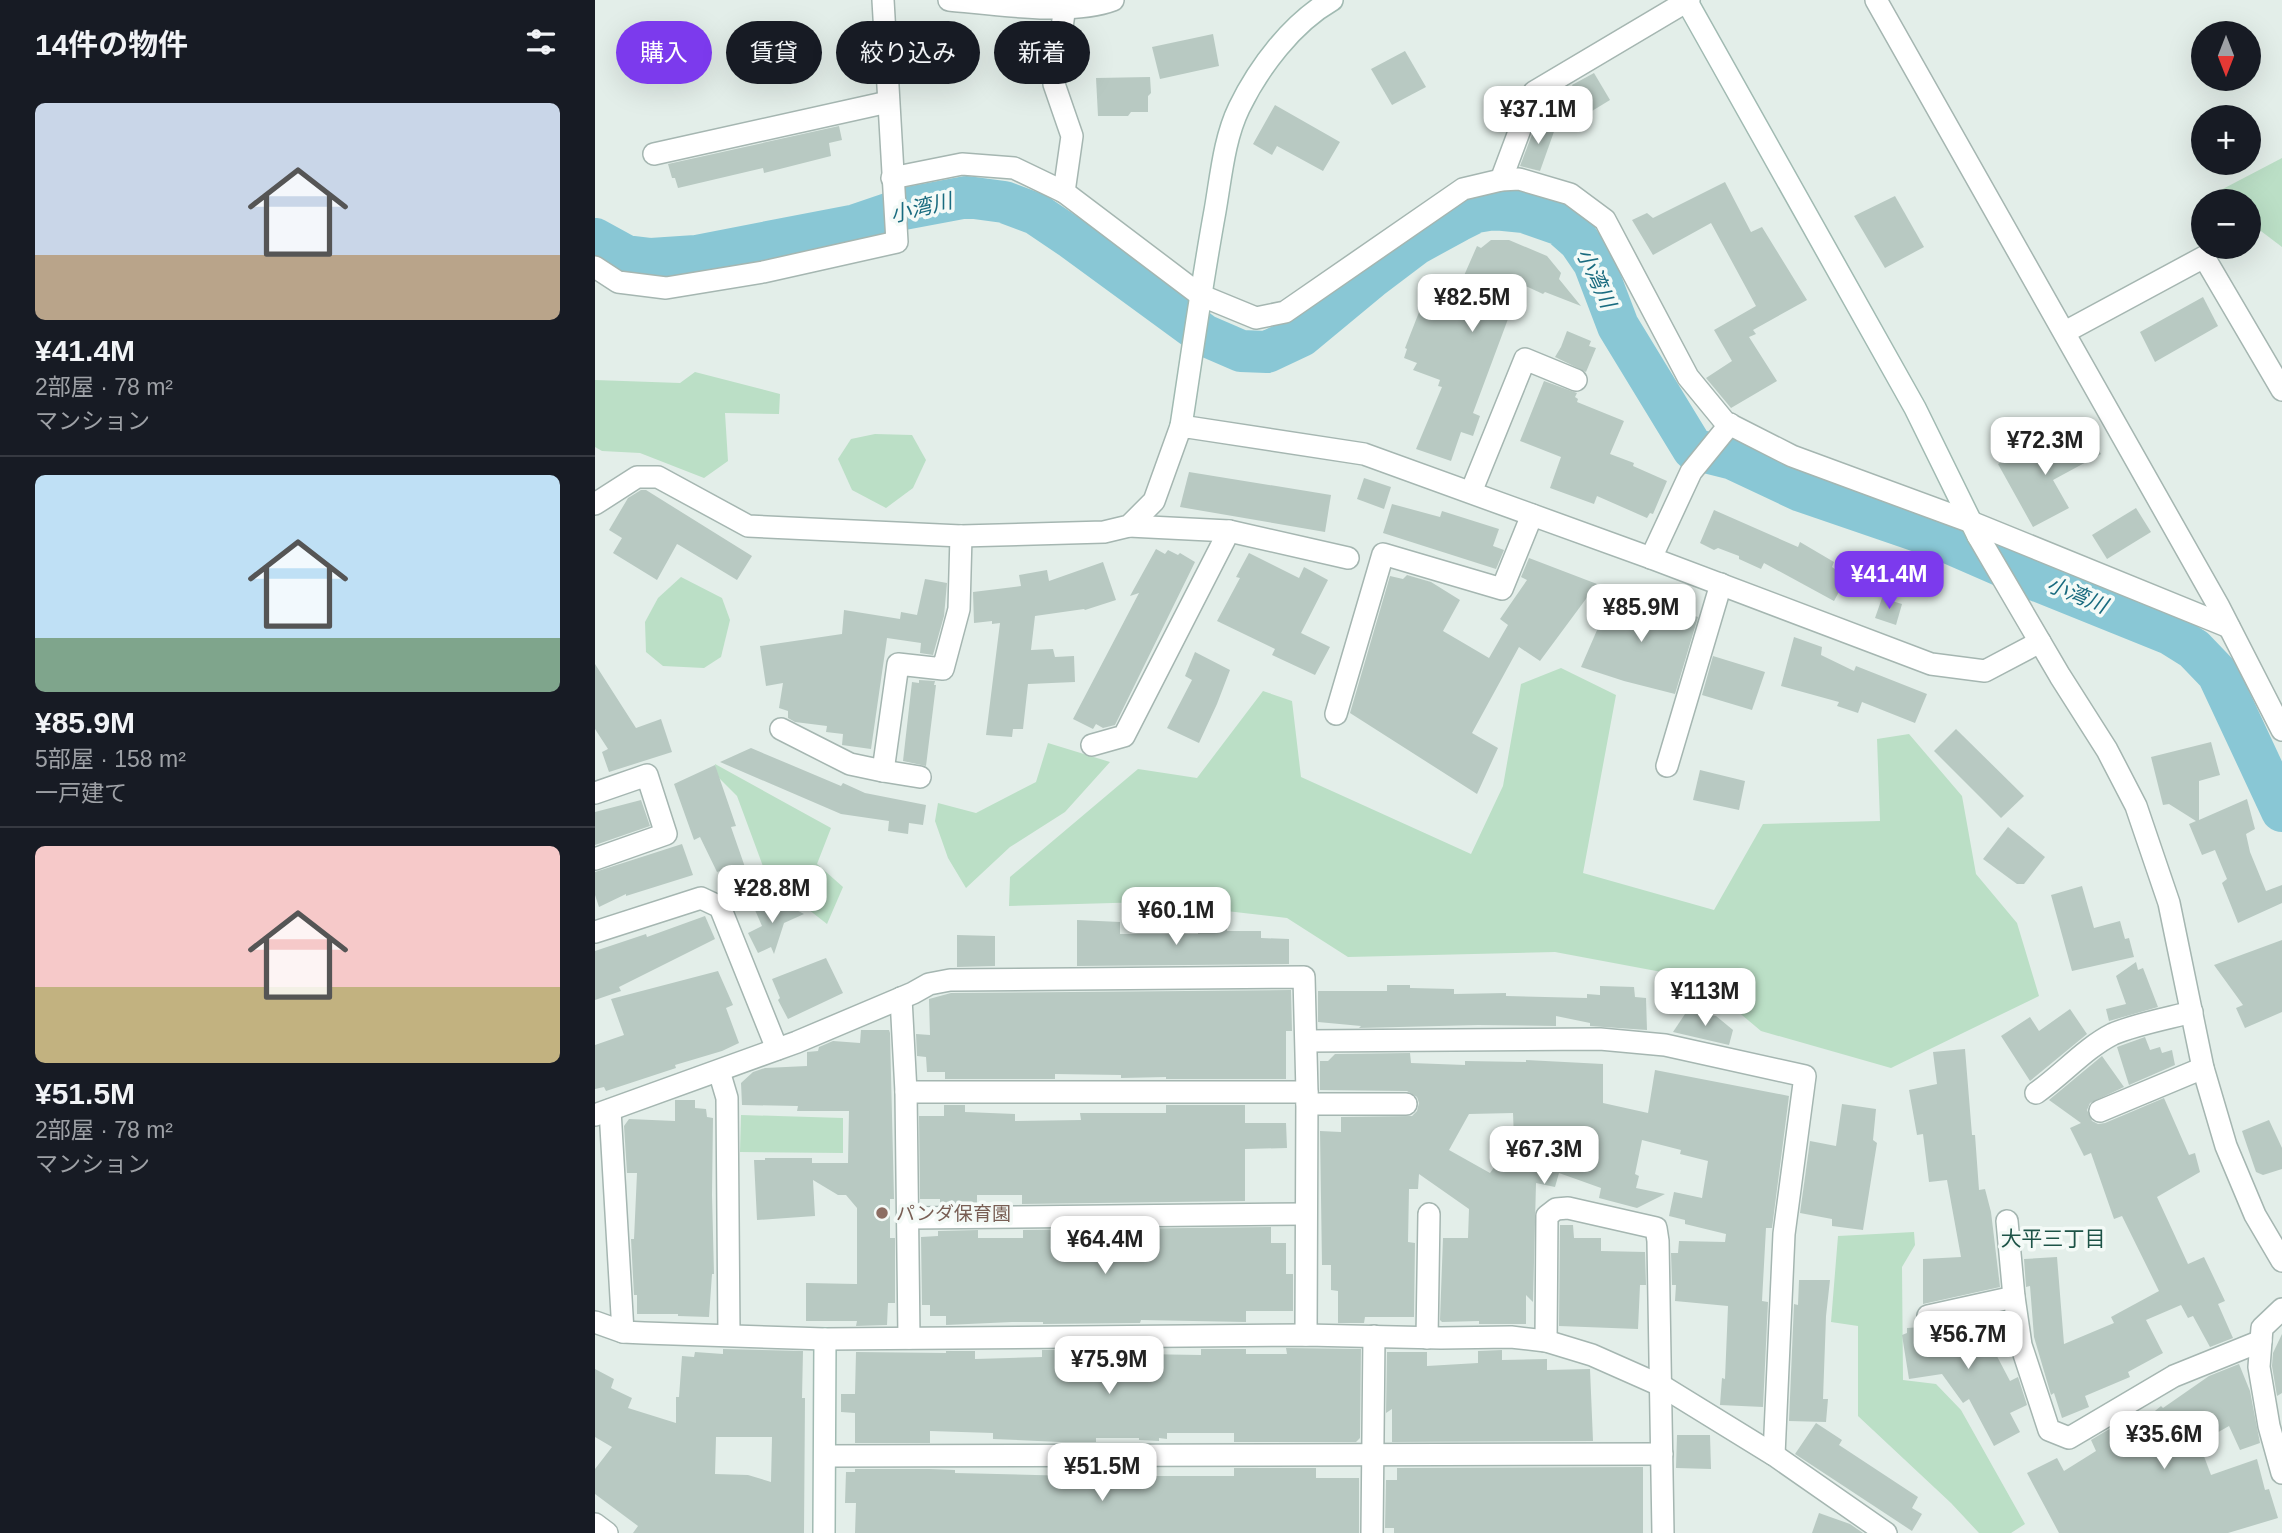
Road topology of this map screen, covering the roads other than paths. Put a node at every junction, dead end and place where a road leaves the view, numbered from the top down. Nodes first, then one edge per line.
1 (883, 0) edge
2 (949, 0) edge
3 (1113, 0) edge
4 (1687, 0) edge
5 (1876, 0) edge
6 (1321, 2) edge
7 (1065, 6) junction
8 (888, 102) junction
9 (654, 154) dead end
10 (1501, 180) junction
11 (892, 182) junction
12 (1064, 192) junction
13 (595, 267) edge
14 (1200, 298) junction
15 (2065, 332) junction
16 (1576, 380) dead end
17 (2282, 390) edge
18 (1730, 424) junction
19 (1181, 426) junction
20 (1471, 492) junction
21 (598, 497) edge
22 (1531, 514) junction
23 (1129, 526) junction
24 (1975, 529) junction
25 (1229, 531) junction
26 (961, 536) junction
27 (1348, 558) dead end
28 (1651, 558) junction
29 (1721, 584) junction
30 (2229, 627) junction
31 (2040, 642) junction
32 (1336, 714) dead end
33 (781, 729) dead end
34 (2282, 730) edge
35 (1092, 746) dead end
36 (1667, 766) dead end
37 (883, 771) junction
38 (920, 777) dead end
39 (595, 793) edge
40 (595, 859) edge
41 (595, 932) edge
42 (901, 998) junction
43 (2192, 1012) junction
44 (1307, 1041) junction
45 (777, 1049) junction
46 (2203, 1068) junction
47 (719, 1071) junction
48 (906, 1091) junction
49 (2036, 1093) dead end
50 (1307, 1098) junction
51 (1406, 1104) dead end
52 (2099, 1111) dead end
53 (603, 1113) edge
54 (1305, 1214) junction
55 (1429, 1214) dead end
56 (908, 1218) junction
57 (2007, 1221) dead end
58 (2282, 1261) edge
59 (2014, 1297) junction
60 (2282, 1309) edge
61 (1928, 1316) dead end
62 (595, 1322) edge
63 (623, 1332) junction
64 (729, 1335) junction
65 (1306, 1335) junction
66 (1374, 1336) junction
67 (909, 1338) junction
68 (1427, 1338) junction
69 (825, 1339) junction
70 (1546, 1341) junction
71 (2261, 1341) junction
72 (1662, 1385) junction
73 (1373, 1454) junction
74 (1662, 1454) junction
75 (825, 1455) junction
76 (1774, 1455) junction
77 (2282, 1473) edge
78 (595, 1524) edge
79 (1882, 1532) edge
80 (607, 1533) edge
81 (824, 1533) edge
82 (1372, 1533) edge
83 (1663, 1533) edge

1 - 8 street
2 - 7 street
3 - 7 street
4 - 10 street
4 - 24 street
5 - 15 street
6 - 14 street
7 - 12 street
8 - 9 street
8 - 11 street
10 - 14 street
10 - 18 street
11 - 12 street
11 - 13 street
12 - 14 street
14 - 19 street
15 - 17 street
15 - 30 street
16 - 20 street
18 - 24 street
18 - 28 street
19 - 20 street
19 - 23 street
20 - 22 street
21 - 26 street
22 - 28 street
22 - 32 street
23 - 25 street
23 - 26 street
24 - 30 street
24 - 31 street
25 - 27 street
25 - 35 street
26 - 37 street
28 - 29 street
29 - 31 street
29 - 36 street
30 - 34 street
31 - 43 street
33 - 37 street
37 - 38 street
39 - 40 street
41 - 45 street
42 - 44 street
42 - 45 street
42 - 48 street
43 - 46 street
43 - 49 street
44 - 50 street
44 - 76 street
45 - 47 street
46 - 52 street
46 - 58 street
47 - 53 street
47 - 64 street
48 - 50 street
48 - 56 street
50 - 51 street
50 - 54 street
53 - 63 street
54 - 56 street
54 - 65 street
55 - 68 street
56 - 67 street
57 - 59 street
59 - 61 street
59 - 71 street
60 - 71 street
62 - 63 street
63 - 64 street
64 - 69 street
65 - 66 street
65 - 67 street
66 - 68 street
66 - 73 street
67 - 69 street
68 - 70 street
69 - 75 street
70 - 72 street
70 - 72 street
71 - 77 street
72 - 74 street
72 - 76 street
73 - 74 street
73 - 75 street
73 - 82 street
74 - 83 street
75 - 81 street
76 - 79 street
78 - 80 street

